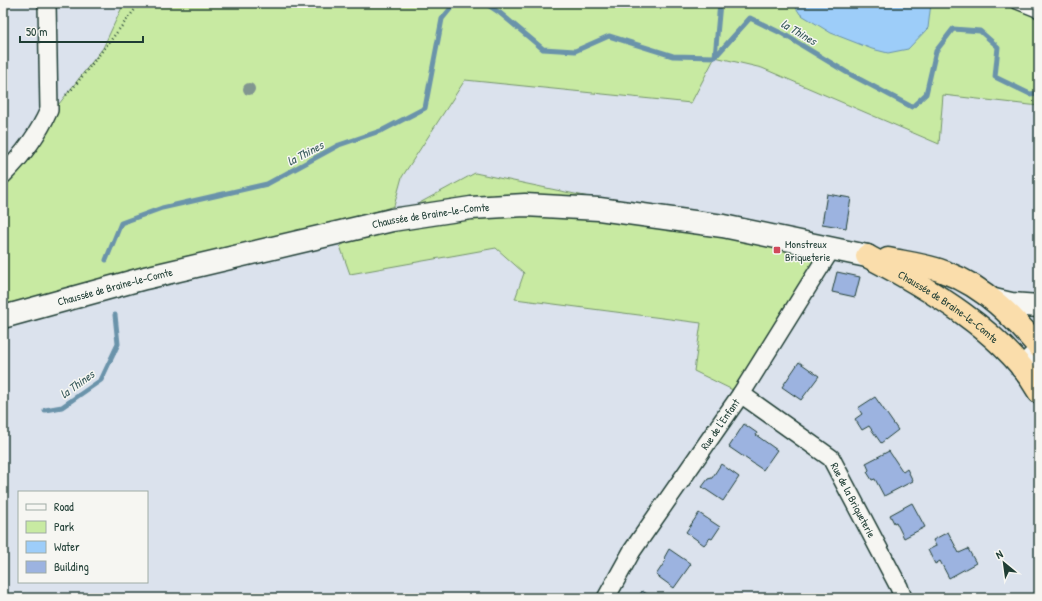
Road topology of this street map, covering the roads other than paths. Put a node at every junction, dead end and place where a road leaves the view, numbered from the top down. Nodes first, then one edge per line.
1 (47, 3) edge
2 (1014, 3) edge
3 (1039, 13) edge
4 (3, 175) edge
5 (832, 248) junction
6 (867, 256) junction
7 (994, 300) junction
8 (1039, 306) edge
9 (3, 317) edge
10 (1039, 347) edge
11 (1039, 352) edge
12 (1030, 365) edge
13 (1039, 392) edge
14 (741, 394) junction
15 (606, 598) edge
16 (903, 598) edge

1 - 4 street
2 - 3 lane
5 - 6 main road, Chaussée de Braine-le-Comte
5 - 9 main road, Chaussée de Braine-le-Comte
5 - 14 street, Rue de l'Enfant
6 - 7 highway, Chaussée de Braine-le-Comte
6 - 12 highway, Chaussée de Braine-le-Comte
7 - 8 main road, Chaussée de Braine-le-Comte
7 - 10 highway, Chaussée de Braine-le-Comte
11 - 12 main road
12 - 13 highway, Chaussée de Braine-le-Comte
14 - 15 street, Rue de l'Enfant
14 - 16 street, Rue de la Briqueterie

